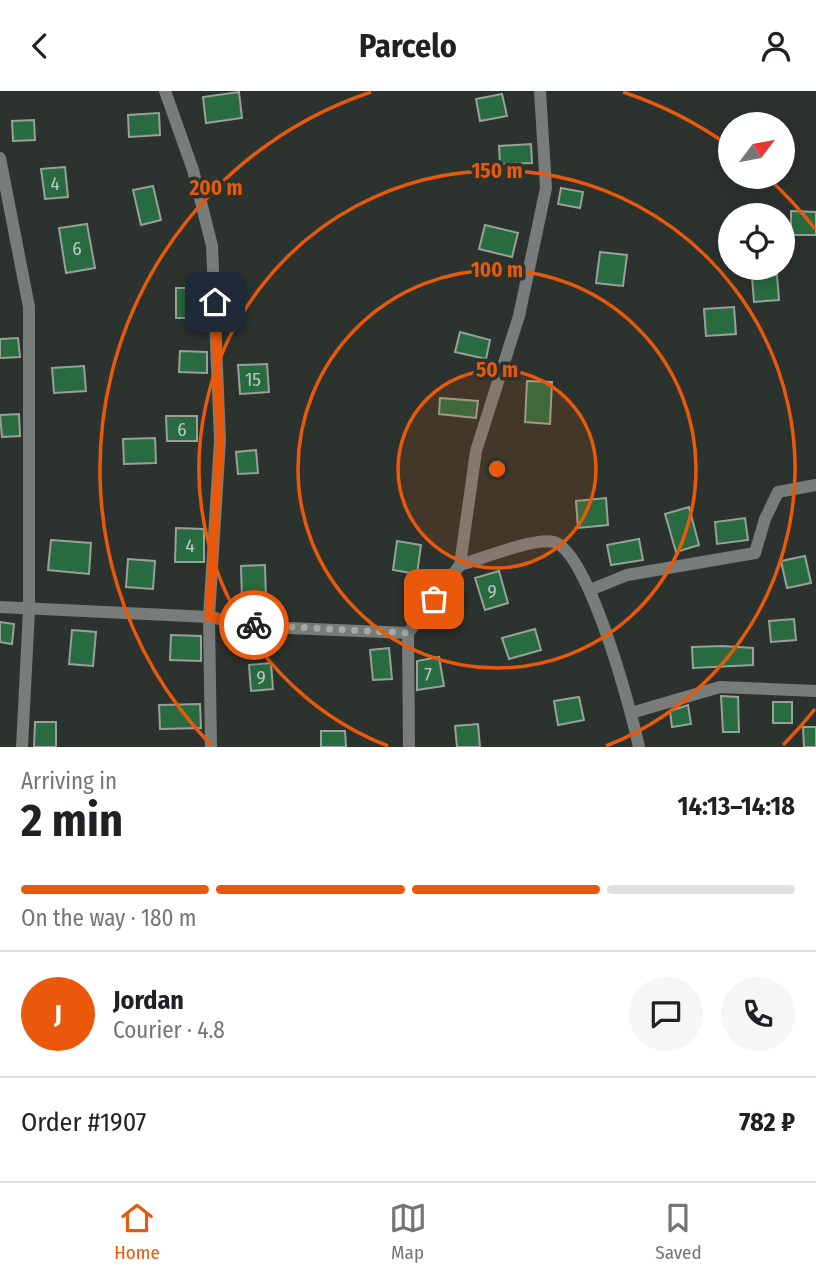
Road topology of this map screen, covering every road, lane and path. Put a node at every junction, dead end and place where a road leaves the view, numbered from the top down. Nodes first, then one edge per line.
1 (164, 91) edge
2 (540, 91) edge
3 (0, 158) edge
4 (816, 485) edge
5 (460, 565) junction
6 (590, 590) junction
7 (0, 607) edge
8 (29, 610) junction
9 (209, 617) junction
10 (408, 633) junction
11 (816, 691) edge
12 (631, 713) junction
13 (22, 747) edge
14 (211, 747) edge
15 (409, 747) edge
16 (639, 747) edge

1 - 9 street
2 - 5 street
3 - 8 street
4 - 6 street
5 - 6 street
5 - 10 street
6 - 12 street
7 - 8 street
8 - 9 street
8 - 13 street
9 - 10 street
9 - 14 street
10 - 15 street
11 - 12 street
12 - 16 street

